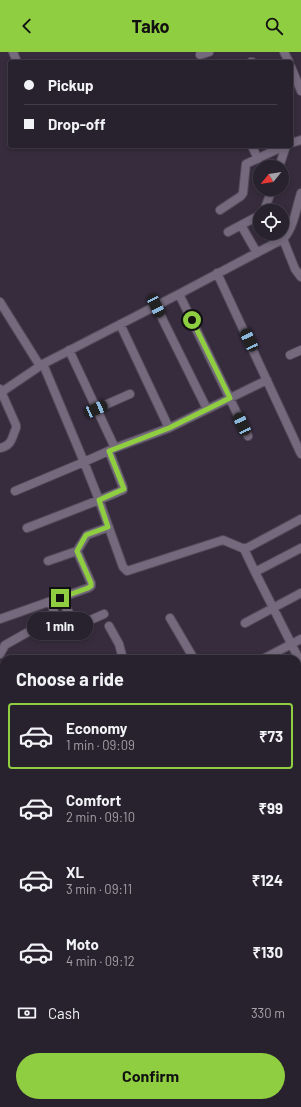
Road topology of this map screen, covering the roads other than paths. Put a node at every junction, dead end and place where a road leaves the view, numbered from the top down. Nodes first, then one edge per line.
1 (209, 52) edge
2 (200, 56) dead end
3 (293, 73) edge
4 (301, 91) edge
5 (253, 148) edge
6 (281, 148) edge
7 (284, 148) edge
8 (258, 159) junction
9 (281, 160) edge
10 (301, 193) edge
11 (220, 210) dead end
12 (253, 219) edge
13 (241, 225) junction
14 (289, 230) edge
15 (228, 232) dead end
16 (281, 240) edge
17 (283, 240) edge
18 (257, 253) junction
19 (217, 273) junction
20 (301, 277) edge
21 (179, 294) junction
22 (0, 302) edge
23 (156, 306) junction
24 (120, 324) junction
25 (69, 350) junction
26 (301, 350) edge
27 (290, 355) dead end
28 (41, 365) junction
29 (267, 380) junction
30 (1, 391) edge
31 (130, 394) dead end
32 (230, 398) junction
33 (96, 409) junction
34 (207, 409) junction
35 (169, 428) junction
36 (248, 436) dead end
37 (0, 448) edge
38 (112, 450) junction
39 (301, 454) edge
40 (84, 462) junction
41 (15, 491) dead end
42 (99, 500) junction
43 (301, 519) edge
44 (108, 527) junction
45 (27, 528) dead end
46 (301, 548) edge
47 (244, 549) junction
48 (77, 551) junction
49 (48, 560) dead end
50 (255, 572) junction
51 (301, 594) edge
52 (60, 598) junction
53 (51, 601) junction
54 (273, 609) junction
55 (104, 614) dead end
56 (170, 618) dead end
57 (0, 619) edge
58 (246, 623) dead end
59 (109, 626) dead end
60 (301, 638) edge
61 (291, 644) junction
62 (0, 654) edge
63 (122, 655) edge
64 (192, 655) edge
65 (270, 655) edge
66 (297, 655) edge

1 - 2 street
3 - 4 street
5 - 8 street
6 - 8 street
7 - 9 street
8 - 11 street
10 - 14 street
12 - 13 street
13 - 15 street
13 - 18 street
16 - 18 street
17 - 20 street
18 - 19 street
19 - 21 street
19 - 29 street
21 - 23 street
21 - 32 street
22 - 28 street
23 - 24 street
23 - 34 street
24 - 25 street
24 - 35 street
25 - 28 street
25 - 33 street
26 - 27 street
28 - 30 street
28 - 40 street
29 - 32 street
29 - 39 street
30 - 37 street
31 - 33 street
32 - 34 street
32 - 36 street
33 - 38 street
34 - 35 street
35 - 38 street
38 - 40 street
38 - 42 street
40 - 41 street
40 - 42 street
42 - 44 street
42 - 45 street
43 - 47 street
44 - 47 street
44 - 48 street
46 - 50 street
47 - 50 street
48 - 49 street
48 - 52 street
50 - 54 street
51 - 54 street
52 - 53 street
52 - 55 street
53 - 57 street
53 - 62 street
54 - 58 street
54 - 61 street
56 - 64 street
59 - 63 street
60 - 61 street
61 - 65 street
61 - 66 street

